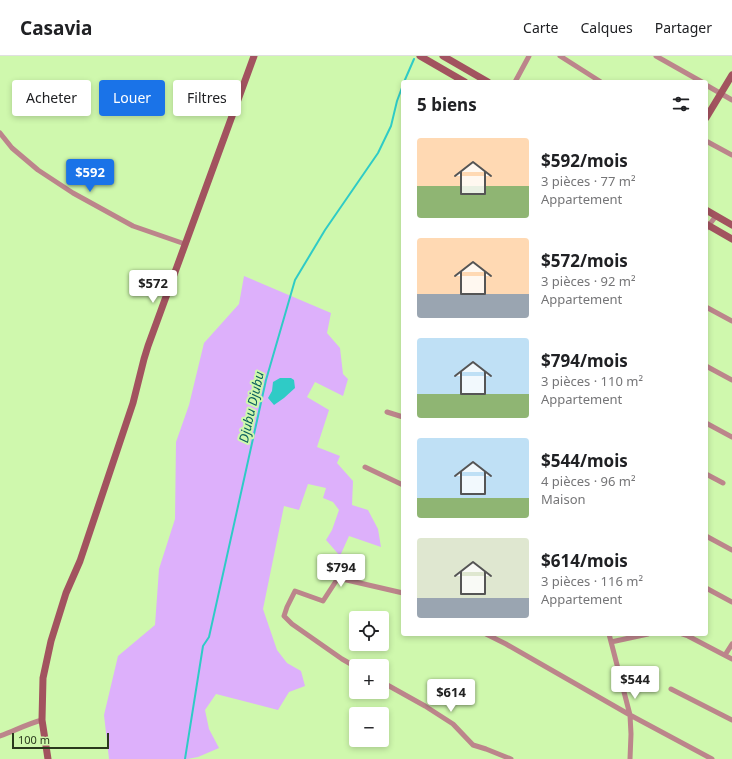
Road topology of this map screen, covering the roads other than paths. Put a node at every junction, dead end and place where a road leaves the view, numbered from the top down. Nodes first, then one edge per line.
1 (254, 56) edge
2 (420, 56) edge
3 (443, 56) edge
4 (529, 56) edge
5 (560, 56) edge
6 (656, 56) edge
7 (732, 75) edge
8 (462, 80) edge
9 (485, 80) edge
10 (515, 80) edge
11 (598, 80) edge
12 (698, 80) edge
13 (708, 86) edge
14 (721, 94) junction
15 (732, 100) edge
16 (708, 115) edge
17 (0, 133) edge
18 (2, 140) edge
19 (708, 141) edge
20 (732, 156) edge
21 (708, 211) edge
22 (716, 216) junction
23 (708, 225) edge
24 (732, 225) edge
25 (708, 227) edge
26 (732, 239) edge
27 (185, 244) junction
28 (708, 308) edge
29 (732, 321) edge
30 (708, 367) edge
31 (732, 380) edge
32 (387, 412) dead end
33 (401, 416) edge
34 (708, 424) edge
35 (732, 437) edge
36 (365, 467) dead end
37 (708, 475) edge
38 (723, 483) dead end
39 (401, 484) edge
40 (708, 537) edge
41 (732, 550) edge
42 (708, 589) edge
43 (401, 593) edge
44 (732, 602) edge
45 (490, 636) edge
46 (610, 636) edge
47 (639, 636) edge
48 (688, 636) edge
49 (611, 642) junction
50 (732, 644) edge
51 (725, 655) junction
52 (732, 659) edge
53 (349, 662) edge
54 (389, 686) edge
55 (671, 689) dead end
56 (630, 715) junction
57 (42, 720) junction
58 (732, 720) edge
59 (0, 736) edge
60 (48, 759) edge
61 (511, 759) edge
62 (630, 759) edge
63 (712, 759) edge

1 - 27 street
2 - 8 street
3 - 9 street
4 - 10 street
5 - 11 street
6 - 12 street
7 - 14 street
13 - 14 street
14 - 15 street
14 - 16 street
17 - 18 street
18 - 27 street
19 - 20 street
21 - 22 street
22 - 23 street
22 - 24 street
25 - 26 street
27 - 57 street
28 - 29 street
30 - 31 street
32 - 33 street
34 - 35 street
36 - 39 street
37 - 38 street
40 - 41 street
42 - 44 street
43 - 53 street
45 - 56 street
46 - 49 street
47 - 49 street
48 - 51 street
49 - 56 street
50 - 51 street
51 - 52 street
54 - 61 street
55 - 58 street
56 - 62 street
56 - 63 street
57 - 59 street
57 - 60 street

